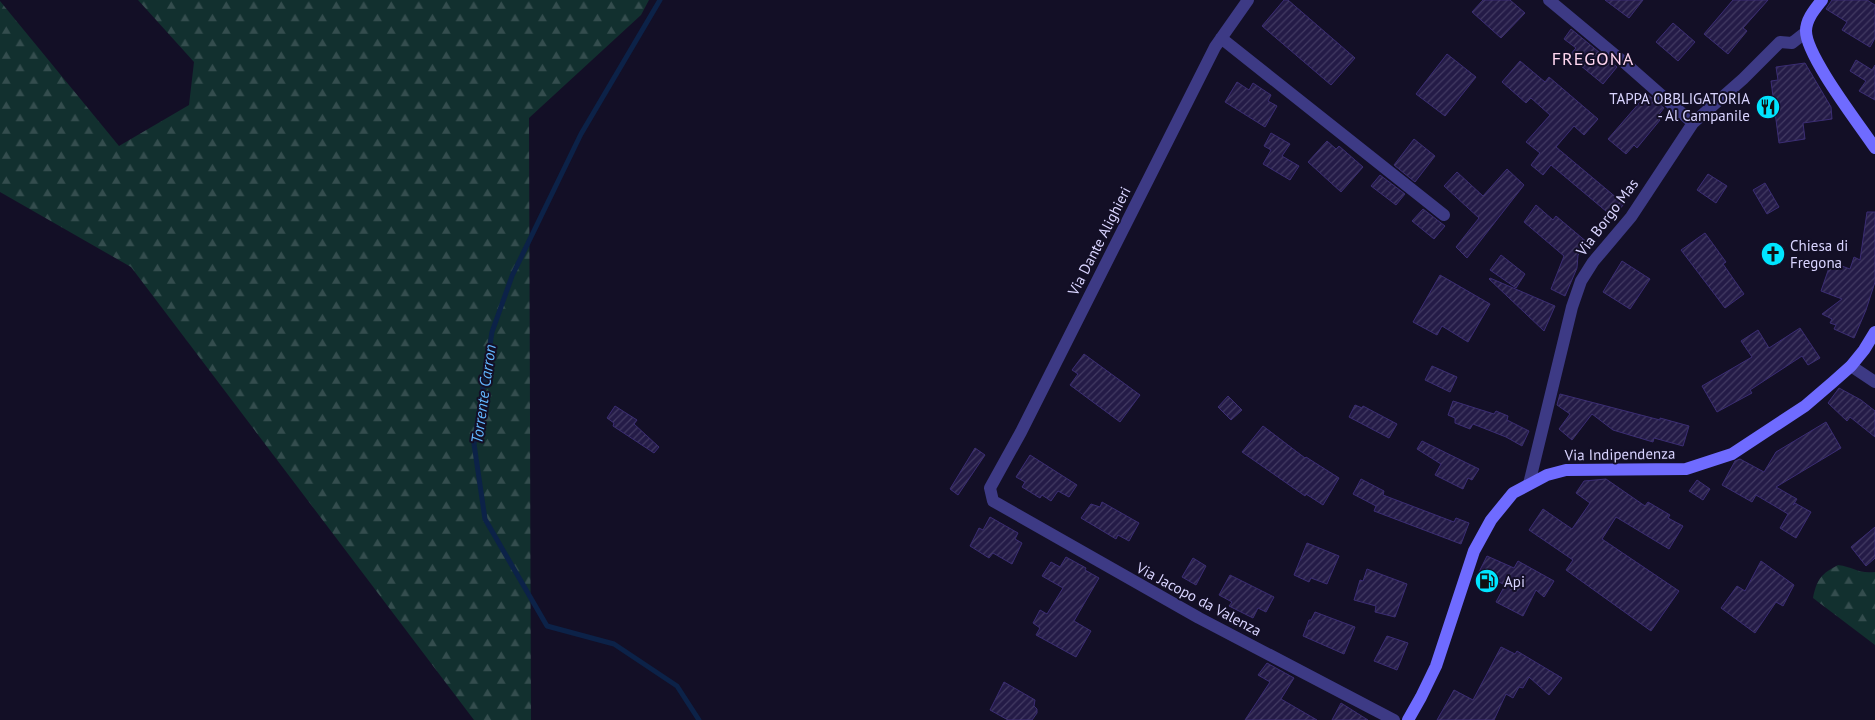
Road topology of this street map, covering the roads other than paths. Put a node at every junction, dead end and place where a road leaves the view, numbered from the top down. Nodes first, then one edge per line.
1 (1248, 0) edge
2 (1549, 0) edge
3 (1822, 0) edge
4 (1806, 32) junction
5 (1221, 38) junction
6 (1693, 123) junction
7 (1875, 148) edge
8 (1444, 215) dead end
9 (1875, 332) edge
10 (1851, 366) junction
11 (1875, 382) edge
12 (1529, 484) junction
13 (993, 501) joint
14 (1394, 720) edge
15 (1408, 720) edge

1 - 5 street, Via Dante Alighieri
2 - 6 street
3 - 4 main road
4 - 6 street, Via Borgo Mas
4 - 7 main road
5 - 8 street
5 - 13 street, Via Dante Alighieri
6 - 12 street, Via Borgo Mas
9 - 10 main road, Via Indipendenza
10 - 11 street
10 - 12 main road, Via Indipendenza
12 - 15 main road, Via Indipendenza
13 - 14 street, Via Jacopo da Valenza

